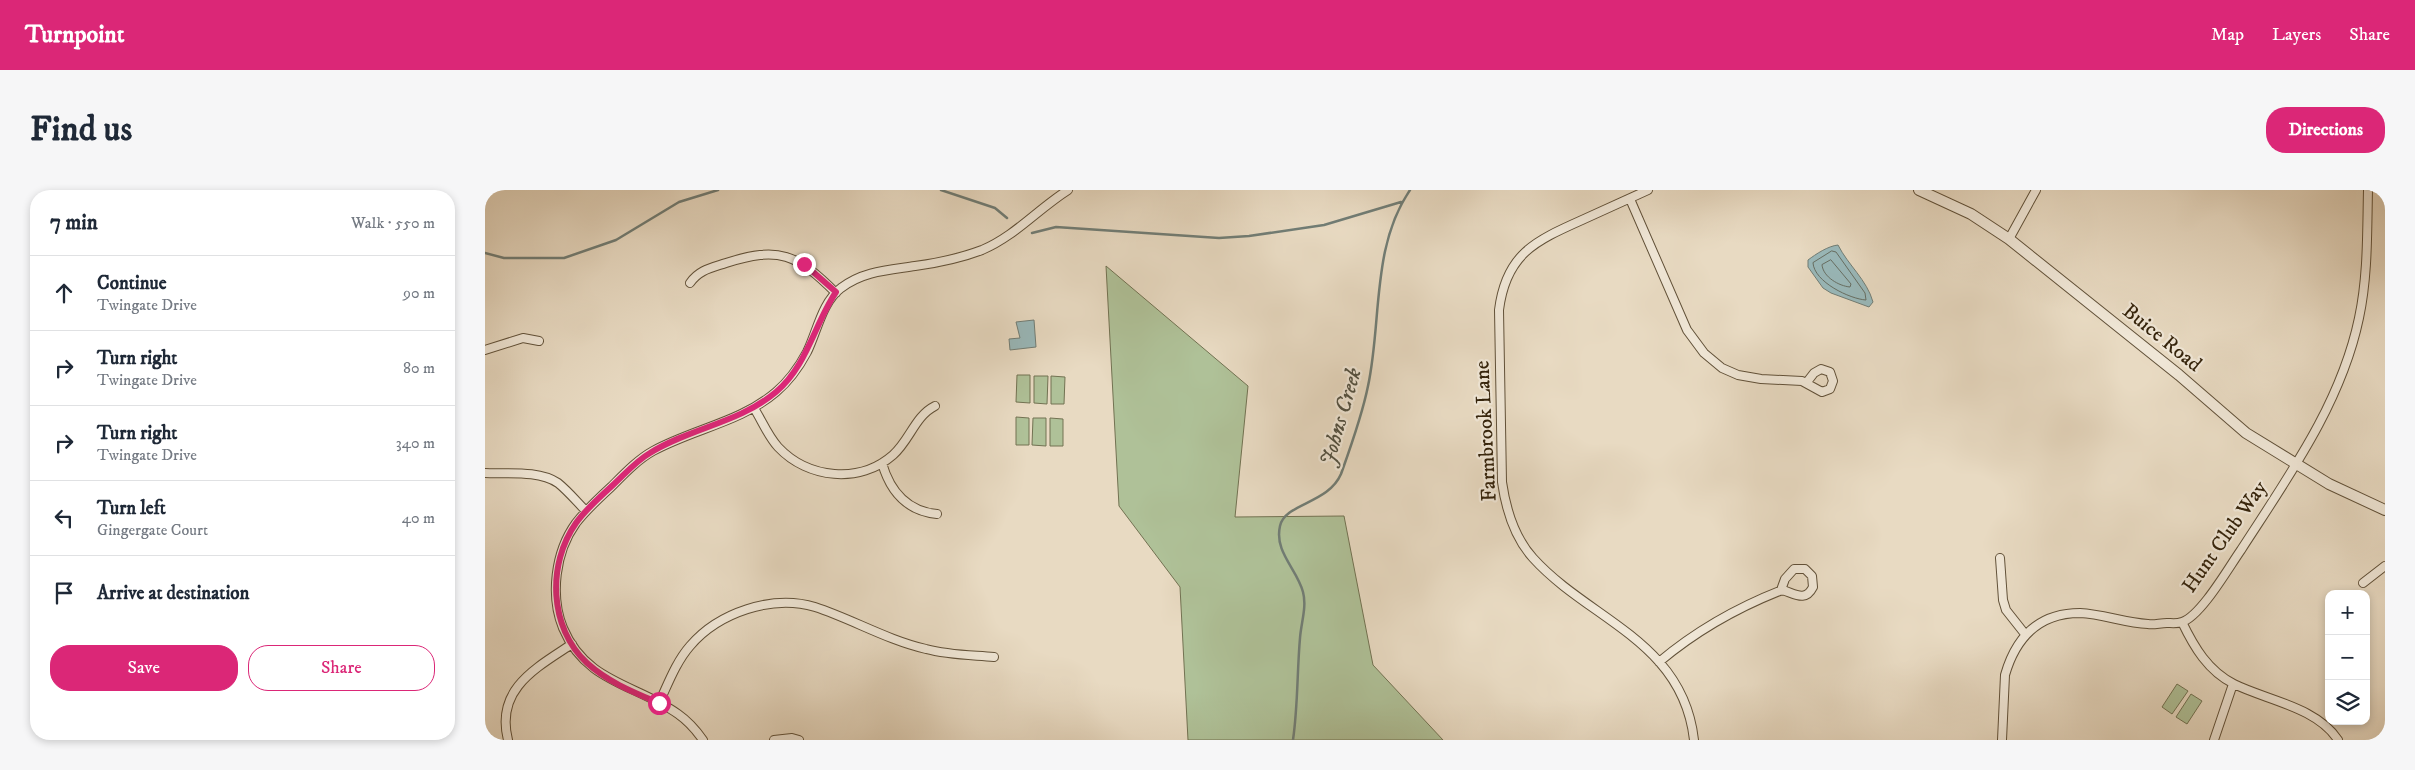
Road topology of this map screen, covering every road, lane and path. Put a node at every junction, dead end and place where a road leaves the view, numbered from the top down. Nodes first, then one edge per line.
1 (1068, 190) edge
2 (1648, 190) edge
3 (1919, 190) edge
4 (2036, 190) edge
5 (2368, 190) edge
6 (1630, 199) junction
7 (2009, 239) junction
8 (690, 283) dead end
9 (836, 292) junction
10 (539, 340) dead end
11 (485, 350) edge
12 (1807, 382) dead end
13 (935, 406) dead end
14 (754, 408) junction
15 (882, 463) junction
16 (2295, 465) junction
17 (485, 473) edge
18 (2385, 510) edge
19 (586, 511) junction
20 (937, 514) dead end
21 (2000, 558) dead end
22 (2385, 566) edge
23 (2363, 583) dead end
24 (1781, 590) junction
25 (2182, 622) junction
26 (2025, 634) junction
27 (571, 644) junction
28 (994, 657) dead end
29 (1659, 662) junction
30 (2233, 684) junction
31 (659, 703) junction
32 (508, 740) edge
33 (703, 740) edge
34 (774, 740) edge
35 (799, 740) edge
36 (1694, 740) edge
37 (2002, 740) edge
38 (2214, 740) edge
39 (2338, 740) edge

1 - 9 street
2 - 6 street, Farmbrook Lane
3 - 7 street, Buice Road
4 - 7 street
5 - 16 street, Hunt Club Way
6 - 12 street
6 - 29 street, Farmbrook Lane
7 - 16 street, Buice Road
8 - 9 street
9 - 14 street
10 - 11 street
13 - 15 street
14 - 15 street
14 - 19 street
15 - 20 street
16 - 18 street, Buice Road
16 - 25 street, Hunt Club Way
17 - 19 street
19 - 27 street
21 - 26 street
22 - 23 street
24 - 24 street
24 - 29 street
25 - 26 street, Hunt Club Way
25 - 30 street
26 - 37 street, Hunt Club Way
27 - 31 street
27 - 32 street
28 - 31 street
29 - 36 street, Farmbrook Lane
30 - 38 street
30 - 39 street
31 - 33 street
34 - 35 street

